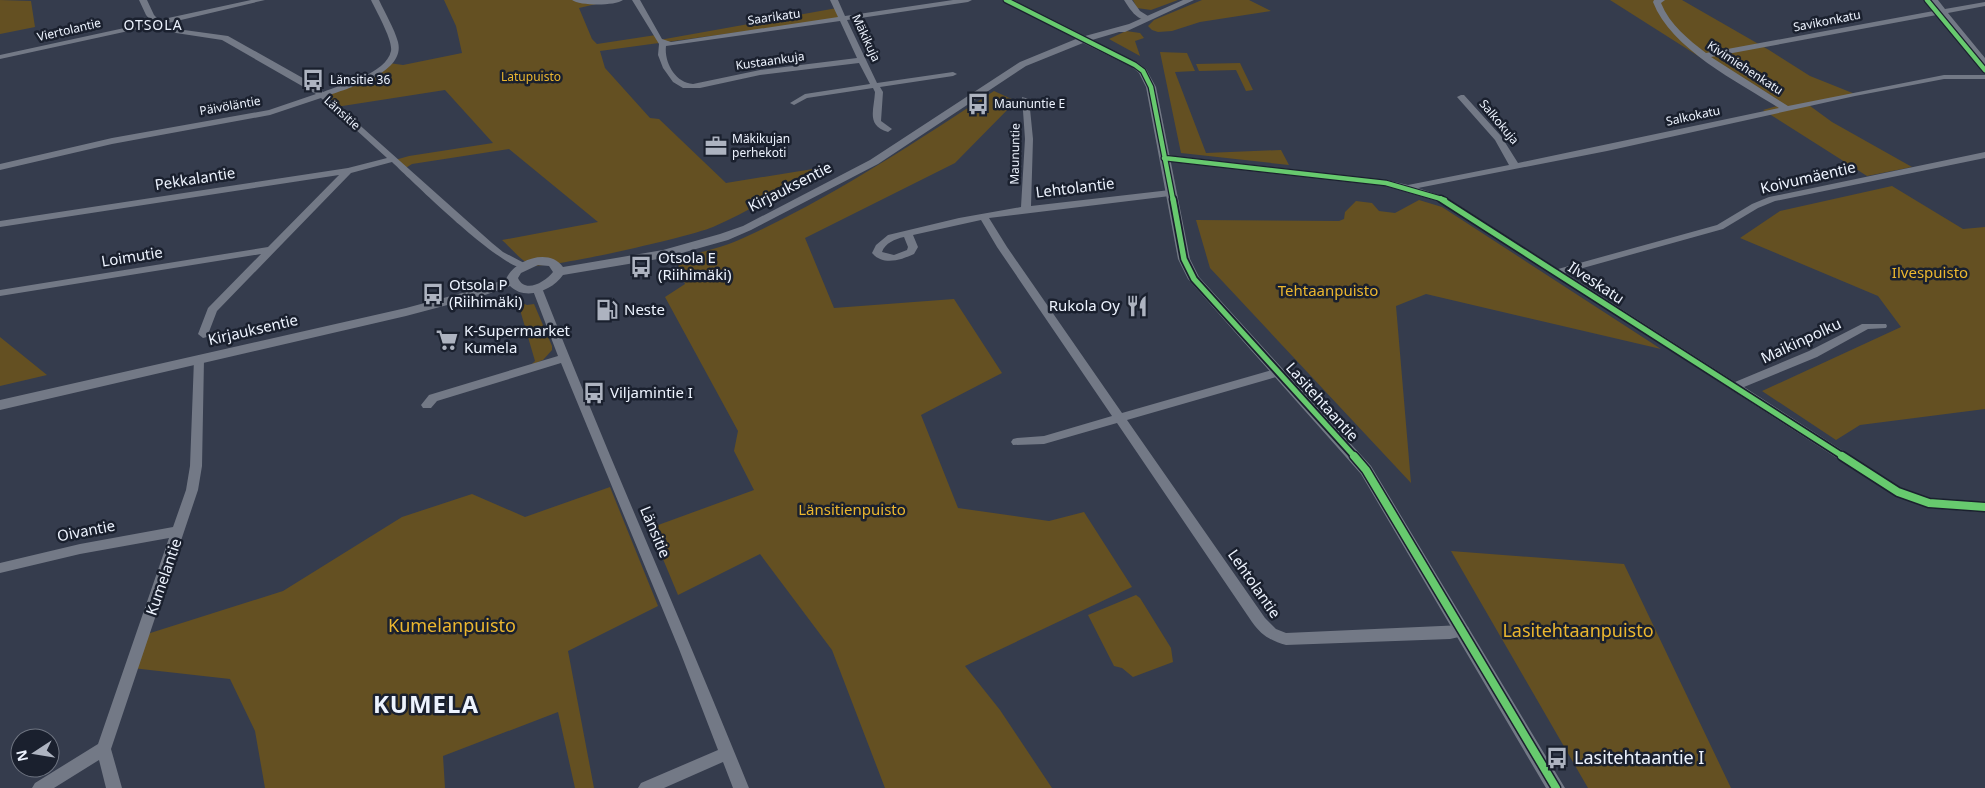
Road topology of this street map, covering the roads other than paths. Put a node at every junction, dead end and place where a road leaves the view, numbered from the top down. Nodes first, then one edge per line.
1 (142, 0) edge
2 (259, 0) edge
3 (375, 0) edge
4 (576, 0) edge
5 (619, 0) edge
6 (636, 0) edge
7 (834, 0) edge
8 (968, 0) edge
9 (1006, 0) edge
10 (1128, 0) edge
11 (1190, 0) edge
12 (1661, 0) edge
13 (1934, 0) edge
14 (1985, 4) edge
15 (1943, 11) junction
16 (844, 18) junction
17 (1145, 18) junction
18 (157, 22) junction
19 (1085, 42) junction
20 (663, 43) junction
21 (1704, 56) junction
22 (0, 57) edge
23 (863, 60) junction
24 (1985, 64) edge
25 (953, 74) dead end
26 (1985, 77) edge
27 (875, 85) junction
28 (322, 95) junction
29 (1461, 97) dead end
30 (1025, 99) dead end
31 (794, 103) dead end
32 (1787, 109) junction
33 (888, 129) dead end
34 (1985, 155) edge
35 (1164, 158) junction
36 (394, 159) junction
37 (1514, 165) junction
38 (0, 166) edge
39 (348, 170) junction
40 (1408, 188) junction
41 (1170, 193) junction
42 (1026, 210) junction
43 (984, 217) junction
44 (0, 224) edge
45 (907, 233) dead end
46 (269, 250) junction
47 (522, 266) junction
48 (558, 272) junction
49 (1557, 272) junction
50 (512, 282) junction
51 (537, 288) junction
52 (0, 293) edge
53 (1882, 326) dead end
54 (203, 334) dead end
55 (564, 358) junction
56 (200, 359) junction
57 (1278, 372) junction
58 (1734, 387) junction
59 (0, 405) edge
60 (427, 405) dead end
61 (1120, 418) junction
62 (1017, 442) dead end
63 (1985, 507) edge
64 (179, 531) junction
65 (0, 568) edge
66 (1463, 631) junction
67 (104, 749) junction
68 (728, 753) junction
69 (40, 788) edge
70 (114, 788) edge
71 (646, 788) edge
72 (741, 788) edge
73 (1556, 788) edge

1 - 18 street
2 - 18 street, Viertolantie
3 - 28 street, Päivöläntie
4 - 5 street
6 - 20 street
7 - 16 street, Mäkikuja
8 - 16 street, Saarikatu
9 - 19 street, Lasitehtaantie
10 - 17 street
11 - 17 street, Kirjauksentie
12 - 21 street, Kivimiehenkatu
13 - 15 street
14 - 15 street, Savikonkatu
15 - 21 street, Savikonkatu
15 - 24 street
16 - 20 street, Saarikatu
16 - 23 street, Mäkikuja
17 - 19 street, Kirjauksentie
18 - 22 street, Viertolantie
18 - 28 street, Länsitie
19 - 35 street, Lasitehtaantie
19 - 48 street, Kirjauksentie
20 - 23 street, Kustaankuja
21 - 32 street, Kivimiehenkatu
23 - 27 street, Mäkikuja
25 - 27 street, Mäkikuja
26 - 32 street, Salkokatu
27 - 31 street, Mäkikuja
27 - 33 street, Mäkikuja
28 - 36 street, Länsitie
28 - 38 street, Päivöläntie
29 - 37 street, Salkokuja
30 - 42 street, Maununtie
32 - 37 street, Salkokatu
34 - 49 street, Koivumäentie
35 - 40 street, Ilveskatu
35 - 41 street, Lasitehtaantie
36 - 39 street, Pekkalantie
36 - 47 street, Länsitie
37 - 40 street, Salkokatu
39 - 44 street, Pekkalantie
39 - 46 street
40 - 49 street, Ilveskatu
41 - 42 street, Lehtolantie
41 - 57 street, Lasitehtaantie
42 - 43 street, Lehtolantie
43 - 45 street, Lehtolantie
43 - 61 street, Lehtolantie
46 - 52 street, Loimutie
46 - 54 street
47 - 48 street
47 - 50 street
48 - 51 street
49 - 58 street, Ilveskatu
50 - 51 street
50 - 56 street, Kirjauksentie
51 - 55 street, Länsitie
53 - 58 street, Maikinpolku
55 - 60 street
55 - 68 street, Länsitie
56 - 59 street, Kirjauksentie
56 - 64 street, Kumelantie
57 - 61 street
57 - 66 street, Lasitehtaantie
58 - 63 street, Ilveskatu
61 - 62 street
61 - 66 street, Lehtolantie
64 - 65 street, Oivantie
64 - 67 street, Kumelantie
66 - 73 street, Lasitehtaantie
67 - 69 street
67 - 70 street
68 - 71 street
68 - 72 street, Länsitie

